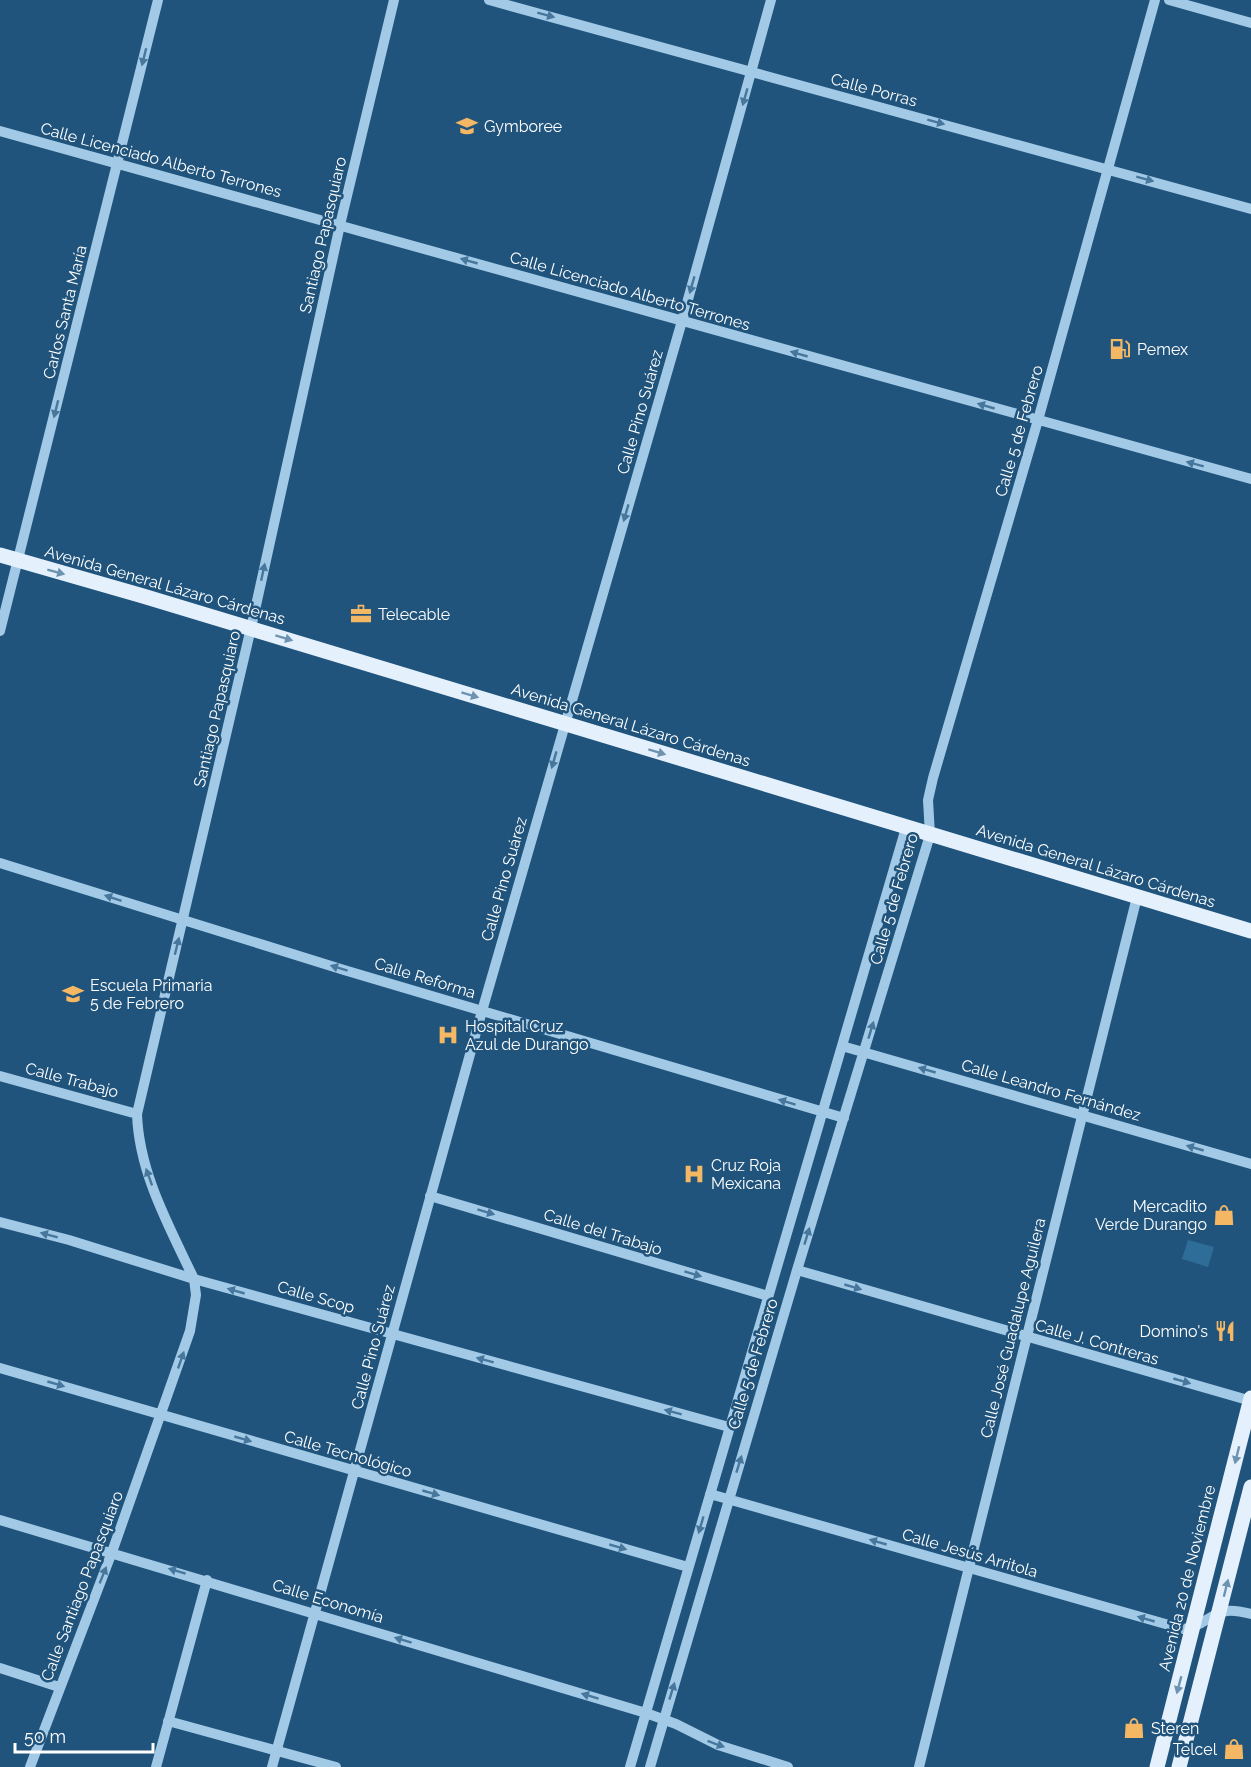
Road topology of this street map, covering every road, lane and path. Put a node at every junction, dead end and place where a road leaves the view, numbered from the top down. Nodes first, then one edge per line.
1 (158, 0) edge
2 (394, 0) edge
3 (489, 0) edge
4 (771, 0) edge
5 (1155, 0) edge
6 (1169, 0) edge
7 (1251, 23) edge
8 (752, 72) junction
9 (0, 131) edge
10 (118, 164) junction
11 (1108, 169) junction
12 (1251, 209) edge
13 (340, 225) junction
14 (682, 321) junction
15 (1038, 420) junction
16 (1251, 479) edge
17 (0, 555) edge
18 (18, 561) junction
19 (251, 628) junction
20 (0, 631) edge
21 (565, 723) junction
22 (906, 828) junction
23 (930, 835) junction
24 (0, 863) edge
25 (1137, 897) junction
26 (183, 920) junction
27 (1251, 931) edge
28 (482, 1011) junction
29 (842, 1046) junction
30 (864, 1052) junction
31 (0, 1076) edge
32 (822, 1112) junction
33 (137, 1114) junction
34 (1082, 1115) junction
35 (844, 1118) junction
36 (1251, 1164) edge
37 (430, 1196) junction
38 (0, 1222) edge
39 (797, 1270) junction
40 (194, 1279) junction
41 (768, 1296) junction
42 (391, 1334) junction
43 (1026, 1337) junction
44 (0, 1368) edge
45 (1251, 1400) edge
46 (162, 1415) junction
47 (729, 1427) junction
48 (354, 1471) junction
49 (1251, 1487) edge
50 (710, 1494) junction
51 (729, 1499) junction
52 (0, 1520) edge
53 (112, 1552) junction
54 (688, 1567) junction
55 (968, 1568) junction
56 (207, 1580) junction
57 (315, 1613) junction
58 (1220, 1613) junction
59 (1251, 1614) edge
60 (1193, 1628) junction
61 (0, 1668) edge
62 (59, 1687) junction
63 (646, 1713) junction
64 (663, 1719) junction
65 (168, 1721) junction
66 (277, 1750) junction
67 (30, 1767) edge
68 (156, 1767) edge
69 (272, 1767) edge
70 (336, 1767) edge
71 (630, 1767) edge
72 (650, 1767) edge
73 (788, 1767) edge
74 (919, 1767) edge
75 (1157, 1767) edge
76 (1179, 1767) edge

1 -> 10 street, Carlos Santa María
2 - 13 street, Santiago Papasquiaro
3 -> 8 street, Calle Porras
4 - 8 street, Calle Pino Suárez
5 - 11 street, Calle 5 de Febrero
6 - 7 street
8 -> 11 street, Calle Porras
8 -> 14 street, Calle Pino Suárez
9 - 10 street, Calle Licenciado Alberto Terrones
10 - 13 street, Calle Licenciado Alberto Terrones
10 -> 18 street, Carlos Santa María
11 -> 12 street, Calle Porras
11 - 15 street, Calle 5 de Febrero
14 -> 13 street, Calle Licenciado Alberto Terrones
19 -> 13 street, Santiago Papasquiaro
15 -> 14 street, Calle Licenciado Alberto Terrones
14 -> 21 street, Calle Pino Suárez
16 -> 15 street, Calle Licenciado Alberto Terrones
15 - 23 street, Calle 5 de Febrero
17 - 18 main road, Avenida General Lázaro Cárdenas
18 -> 19 main road, Avenida General Lázaro Cárdenas
18 - 20 street, Carlos Santa María
19 -> 21 main road, Avenida General Lázaro Cárdenas
19 - 26 street, Santiago Papasquiaro
21 -> 22 main road, Avenida General Lázaro Cárdenas
21 -> 28 street, Calle Pino Suárez
22 - 23 main road, Avenida General Lázaro Cárdenas
22 - 29 street, Calle 5 de Febrero
23 - 25 main road, Avenida General Lázaro Cárdenas
30 -> 23 street, Calle 5 de Febrero
26 -> 24 street, Calle Reforma
25 - 27 main road, Avenida General Lázaro Cárdenas
25 - 34 street, Calle José Guadalupe Aguilera
28 -> 26 street, Calle Reforma
33 -> 26 street, Santiago Papasquiaro
32 -> 28 street, Calle Reforma
28 - 37 street, Calle Pino Suárez
29 - 30 street, Calle Leandro Fernández
29 - 32 street, Calle 5 de Febrero
34 -> 30 street, Calle Leandro Fernández
30 - 35 street, Calle 5 de Febrero
31 - 33 street, Calle Trabajo
32 - 35 street, Calle Reforma
32 - 41 street, Calle 5 de Febrero
40 -> 33 street, Santiago Papasquiaro
36 -> 34 street, Calle Leandro Fernández
34 - 43 street, Calle José Guadalupe Aguilera
39 -> 35 street, Calle 5 de Febrero
37 -> 41 street, Calle del Trabajo
37 - 42 street, Calle Pino Suárez
40 -> 38 street, Calle Scop
39 -> 43 street, Calle J. Contreras
51 -> 39 street, Calle 5 de Febrero
42 -> 40 street, Calle Scop
46 -> 40 street, Santiago Papasquiaro
41 - 47 street, Calle 5 de Febrero
47 -> 42 street, Calle Scop
42 - 48 street, Calle Pino Suárez
43 -> 45 street, Calle J. Contreras
43 - 55 street, Calle José Guadalupe Aguilera
44 -> 46 street, Calle Tecnológico
45 -> 60 main road, Avenida 20 de Noviembre
46 -> 48 street, Calle Tecnológico
46 - 53 street, Calle Santiago Papasquiaro
47 - 50 street, Calle 5 de Febrero
48 -> 54 street, Calle Tecnológico
48 - 57 street, Calle Pino Suárez
58 -> 49 main road
50 - 51 street, Calle Jesús Arritola
50 -> 54 street, Calle 5 de Febrero
55 -> 51 street, Calle Jesús Arritola
64 -> 51 street, Calle 5 de Febrero
52 - 53 street, Calle Economía
56 -> 53 street, Calle Economía
62 -> 53 street, Calle Santiago Papasquiaro
54 - 63 street, Calle 5 de Febrero
60 -> 55 street, Calle Jesús Arritola
55 - 74 street, Calle José Guadalupe Aguilera
56 - 57 street, Calle Economía
56 - 65 street
63 -> 57 street, Calle Economía
57 - 66 street, Calle Pino Suárez
58 - 59 street
58 - 60 street
58 - 76 main road
60 -> 75 main road, Avenida 20 de Noviembre
61 - 62 street
62 - 67 street, Calle Santiago Papasquiaro
63 - 64 street, Calle Economía
63 - 71 street, Calle 5 de Febrero
64 - 72 street, Calle 5 de Febrero
64 -> 73 street, Calle Economía
65 - 66 street
65 - 68 street
66 - 69 street, Calle Pino Suárez
66 - 70 street

